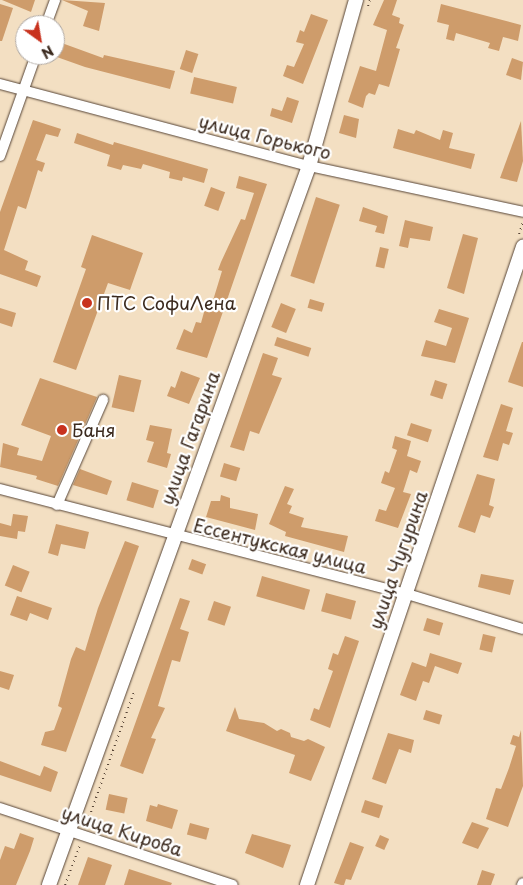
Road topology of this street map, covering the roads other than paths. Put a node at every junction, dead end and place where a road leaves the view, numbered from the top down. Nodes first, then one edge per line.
1 (55, 0) edge
2 (356, 0) edge
3 (50, 15) edge
4 (32, 65) edge
5 (0, 84) edge
6 (23, 90) junction
7 (0, 156) edge
8 (309, 166) junction
9 (523, 212) edge
10 (523, 248) edge
11 (103, 400) dead end
12 (0, 489) edge
13 (57, 505) junction
14 (174, 536) junction
15 (407, 594) junction
16 (523, 629) edge
17 (0, 808) edge
18 (69, 830) junction
19 (49, 885) edge
20 (233, 885) edge
21 (307, 885) edge

1 - 3 street
2 - 8 street, улица Гагарина
4 - 6 street
5 - 6 street, улица Горького
6 - 7 street
6 - 8 street, улица Горького
8 - 9 street, улица Горького
8 - 14 street, улица Гагарина
10 - 15 street, улица Чугурина
11 - 13 street
12 - 13 street, Ессентукская улица
13 - 14 street, Ессентукская улица
14 - 15 street, Ессентукская улица
14 - 18 street, улица Гагарина
15 - 16 street, Ессентукская улица
15 - 21 street, улица Чугурина
17 - 18 street, улица Кирова
18 - 19 street, улица Гагарина
18 - 20 street, улица Кирова

